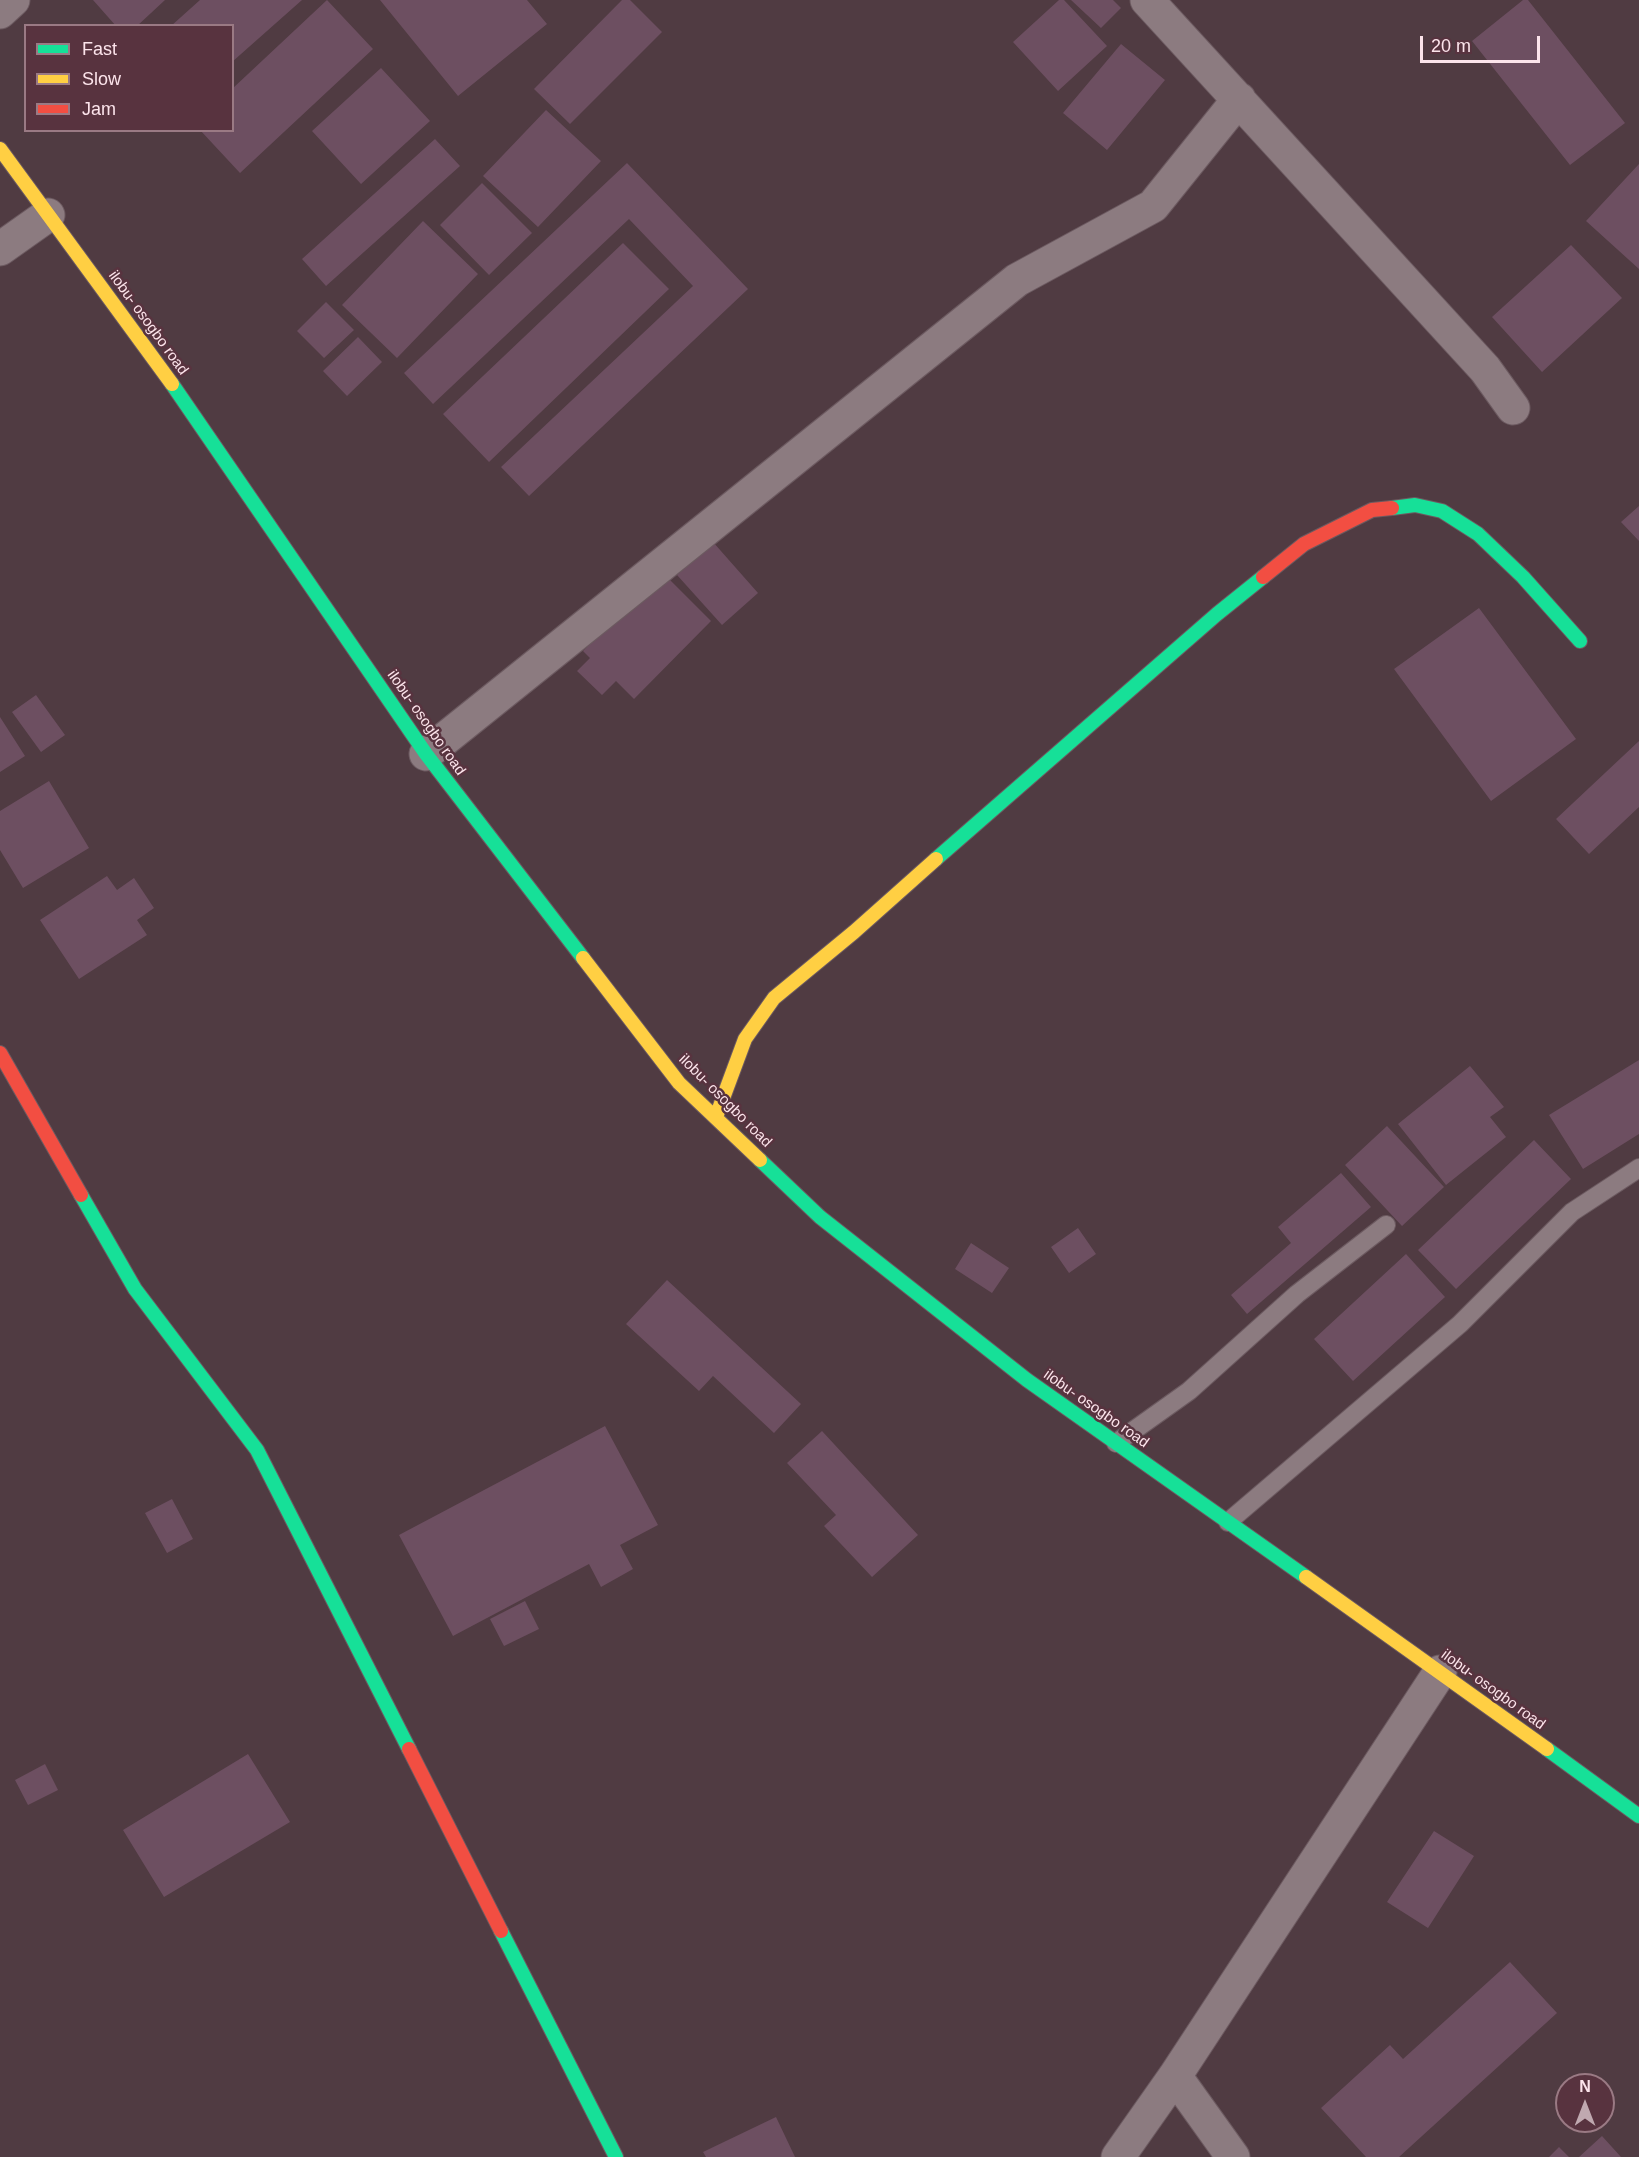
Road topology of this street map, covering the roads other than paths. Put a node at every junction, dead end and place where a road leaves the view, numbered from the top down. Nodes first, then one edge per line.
1 (13, 0) edge
2 (1147, 0) edge
3 (0, 12) edge
4 (1239, 99) junction
5 (0, 149) edge
6 (48, 215) junction
7 (0, 249) edge
8 (1514, 408) dead end
9 (1580, 641) dead end
10 (426, 754) junction
11 (0, 1053) edge
12 (716, 1117) junction
13 (1639, 1168) edge
14 (1386, 1225) dead end
15 (1116, 1443) junction
16 (1228, 1522) junction
17 (1440, 1672) junction
18 (1639, 1816) edge
19 (1175, 2076) junction
20 (616, 2157) edge
21 (1118, 2157) edge
22 (1233, 2157) edge

1 - 3 street
2 - 4 street
4 - 8 street
4 - 10 street
5 - 6 street, ilobu- osogbo road
6 - 7 street
6 - 10 street, ilobu- osogbo road
9 - 12 street
10 - 12 street, ilobu- osogbo road
11 - 20 street
12 - 15 street, ilobu- osogbo road
13 - 16 lane
14 - 15 lane
15 - 16 street, ilobu- osogbo road
16 - 17 street, ilobu- osogbo road
17 - 18 street, ilobu- osogbo road
17 - 19 street
19 - 21 street
19 - 22 street

